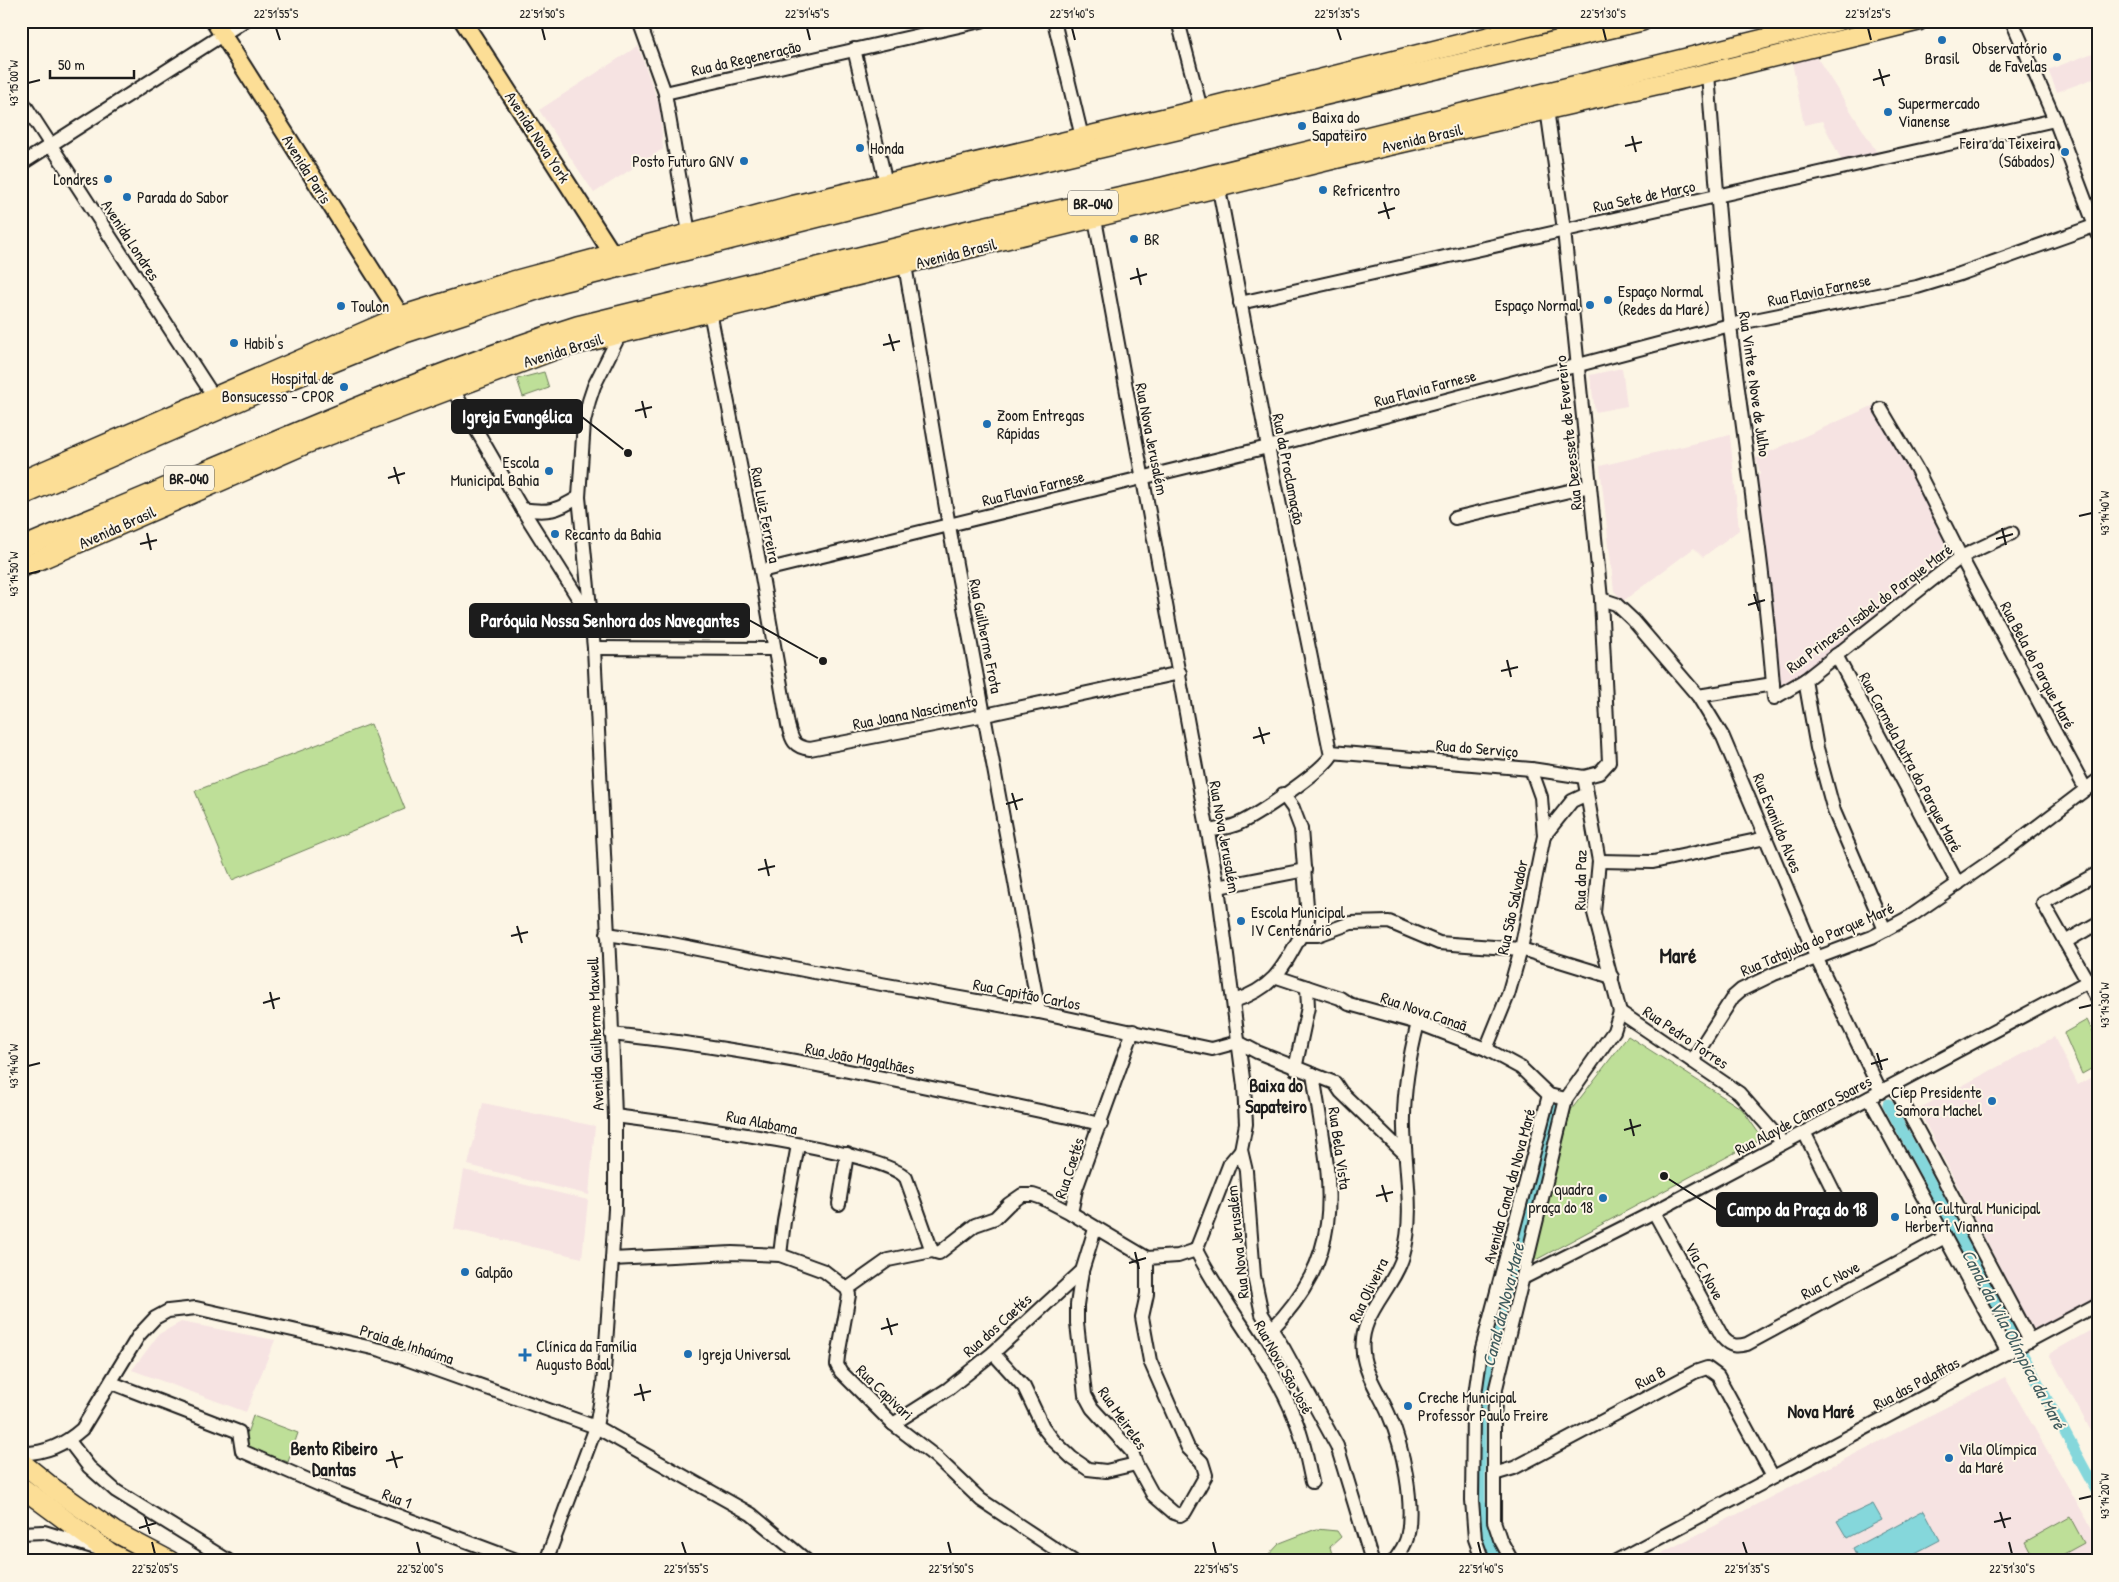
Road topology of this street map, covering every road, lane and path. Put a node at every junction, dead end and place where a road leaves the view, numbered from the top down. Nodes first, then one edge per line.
1 (244, 21) edge
2 (463, 21) edge
3 (639, 21) edge
4 (980, 21) edge
5 (1054, 21) edge
6 (1178, 21) edge
7 (1598, 21) edge
8 (1642, 21) edge
9 (1837, 21) edge
10 (1918, 21) edge
11 (2012, 21) edge
12 (1546, 22) edge
13 (218, 28) edge
14 (854, 49) junction
15 (1793, 53) junction
16 (1694, 55) junction
17 (1708, 73) junction
18 (1383, 80) junction
19 (665, 94) junction
20 (21, 99) edge
21 (1201, 109) junction
22 (1547, 109) junction
23 (2054, 120) junction
24 (1082, 137) junction
25 (50, 144) junction
26 (21, 164) edge
27 (886, 183) junction
28 (1219, 189) junction
29 (1717, 196) junction
30 (849, 208) junction
31 (1095, 219) junction
32 (1564, 230) junction
33 (2096, 230) edge
34 (688, 233) junction
35 (612, 253) junction
36 (904, 265) junction
37 (780, 276) junction
38 (1240, 302) junction
39 (710, 312) junction
40 (400, 316) junction
41 (1730, 325) junction
42 (621, 332) junction
43 (1578, 364) junction
44 (452, 388) junction
45 (214, 398) junction
46 (1881, 409) dead end
47 (1268, 447) junction
48 (1143, 477) junction
49 (21, 480) edge
50 (1590, 486) junction
51 (21, 496) edge
52 (579, 497) junction
53 (522, 509) junction
54 (1455, 518) dead end
55 (949, 526) junction
56 (2012, 533) dead end
57 (21, 548) edge
58 (1961, 557) junction
59 (21, 568) edge
60 (761, 571) junction
61 (1601, 599) junction
62 (592, 620) junction
63 (594, 648) junction
64 (773, 649) junction
65 (1836, 655) junction
66 (1180, 673) junction
67 (1805, 680) junction
68 (1773, 684) junction
69 (1698, 696) junction
70 (1774, 698) joint
71 (985, 715) junction
72 (788, 725) joint
73 (1331, 754) junction
74 (1531, 769) junction
75 (1584, 777) junction
76 (2098, 780) edge
77 (2086, 788) junction
78 (1283, 794) junction
79 (1587, 794) junction
80 (1209, 831) junction
81 (1544, 836) junction
82 (1766, 838) junction
83 (1599, 861) junction
84 (1305, 870) junction
85 (2098, 873) edge
86 (1958, 884) junction
87 (1218, 886) junction
88 (2098, 924) edge
89 (1884, 930) junction
90 (607, 934) junction
91 (1301, 935) junction
92 (2065, 942) junction
93 (1521, 949) junction
94 (1816, 957) junction
95 (1277, 977) junction
96 (1612, 977) junction
97 (2093, 979) edge
98 (1307, 987) junction
99 (2098, 1000) edge
100 (1234, 1001) junction
101 (1039, 1012) junction
102 (1620, 1012) junction
103 (1418, 1024) junction
104 (1133, 1031) junction
105 (611, 1034) junction
106 (1238, 1042) junction
107 (1486, 1049) junction
108 (1692, 1061) junction
109 (1295, 1069) junction
110 (1313, 1074) junction
111 (1894, 1086) junction
112 (1549, 1095) junction
113 (1875, 1095) junction
114 (1566, 1099) junction
115 (615, 1116) junction
116 (1101, 1124) junction
117 (1804, 1132) junction
118 (1784, 1144) junction
119 (798, 1145) junction
120 (1241, 1150) junction
121 (847, 1154) junction
122 (1405, 1154) junction
123 (1837, 1198) dead end
124 (839, 1204) dead end
125 (1654, 1212) junction
126 (1071, 1213) junction
127 (1095, 1229) junction
128 (1945, 1237) junction
129 (1196, 1250) junction
130 (932, 1251) junction
131 (780, 1254) junction
132 (1148, 1258) junction
133 (612, 1259) junction
134 (1082, 1271) junction
135 (1521, 1279) junction
136 (847, 1289) junction
137 (2098, 1304) edge
138 (1271, 1330) junction
139 (1729, 1344) joint
140 (2020, 1346) junction
141 (993, 1353) junction
142 (112, 1383) junction
143 (894, 1424) junction
144 (596, 1427) junction
145 (69, 1441) junction
146 (21, 1452) edge
147 (21, 1462) edge
148 (1136, 1464) junction
149 (1494, 1474) junction
150 (1773, 1477) junction
151 (1312, 1482) dead end
152 (21, 1487) edge
153 (21, 1533) edge
154 (118, 1557) edge
155 (1479, 1558) edge
156 (170, 1561) edge
157 (228, 1561) edge
158 (519, 1561) edge
159 (546, 1561) edge
160 (807, 1561) edge
161 (1073, 1561) edge
162 (1372, 1561) edge
163 (1394, 1561) edge
164 (1512, 1561) edge
165 (1616, 1561) edge

1 - 13 street
2 - 35 main road, Avenida Nova York
3 - 19 street
4 - 14 street, Rua da Regeneração
5 - 24 street
6 - 21 street
7 - 18 highway
8 - 18 highway
9 - 16 highway, Avenida Brasil / BR-040
10 - 15 highway, Avenida Brasil
11 - 23 street
12 - 21 highway
13 - 25 street
13 - 40 main road, Avenida Paris
14 - 19 street, Rua da Regeneração
14 - 27 street
15 - 16 highway
15 - 17 highway, Avenida Brasil
16 - 37 highway, Avenida Brasil / BR-040
17 - 22 highway, Avenida Brasil
17 - 29 street, Rua Vinte e Nove de Julho
18 - 30 highway
19 - 34 street
20 - 25 street, Avenida Londres
21 - 24 highway
22 - 28 highway, Avenida Brasil
22 - 32 street, Rua Dezessete de Fevereiro
23 - 29 street, Rua Sete de Março
23 - 33 street
24 - 27 highway
25 - 26 street
25 - 45 street, Avenida Londres
27 - 34 highway
28 - 31 highway, Avenida Brasil
28 - 38 street, Rua da Proclamação
29 - 32 street, Rua Sete de Março
29 - 41 street, Rua Vinte e Nove de Julho
30 - 34 highway
30 - 51 highway
31 - 36 highway, Avenida Brasil
31 - 48 street, Rua Nova Jerusalém
32 - 38 street, Rua Sete de Março
32 - 43 street, Rua Dezessete de Fevereiro
33 - 41 street, Rua Flavia Farnese
34 - 35 highway
35 - 40 highway
36 - 39 highway, Avenida Brasil
36 - 55 street, Rua Guilherme Frota
37 - 42 highway
37 - 57 highway, Avenida Brasil / BR-040
38 - 47 street, Rua da Proclamação
39 - 42 highway, Avenida Brasil
39 - 60 street, Rua Luiz Ferreira
40 - 45 highway
41 - 43 street, Rua Flavia Farnese
41 - 68 street, Rua Vinte e Nove de Julho
42 - 44 highway, Avenida Brasil
42 - 52 street, Avenida Guilherme Maxwell
43 - 47 street, Rua Flavia Farnese
43 - 50 street, Rua Dezessete de Fevereiro
44 - 53 street
44 - 59 highway, Avenida Brasil
45 - 49 highway
46 - 58 street, Rua Bela do Parque Maré
47 - 48 street, Rua Flavia Farnese
47 - 73 street, Rua da Proclamação
48 - 55 street, Rua Flavia Farnese
48 - 66 street, Rua Nova Jerusalém
50 - 54 street
50 - 61 street, Rua Dezessete de Fevereiro
52 - 53 street
52 - 62 street, Avenida Guilherme Maxwell
53 - 62 street
55 - 60 street, Rua Flavia Farnese
55 - 71 street, Rua Guilherme Frota
56 - 58 street, Rua Princesa Isabel do Parque Maré
58 - 65 street, Rua Princesa Isabel do Parque Maré
58 - 77 street, Rua Bela do Parque Maré
60 - 64 street, Rua Luiz Ferreira
61 - 69 street, Rua Evanildo Alves
61 - 75 street, Rua Dezessete de Fevereiro
62 - 63 street, Avenida Guilherme Maxwell
63 - 64 street
63 - 90 street, Avenida Guilherme Maxwell
64 - 72 street, Rua Luiz Ferreira
65 - 67 street, Rua Princesa Isabel do Parque Maré
65 - 86 street, Rua Carmela Dutra do Parque Maré
66 - 71 street, Rua Joana Nascimento
66 - 80 street, Rua Nova Jerusalém
67 - 70 street, Rua Princesa Isabel do Parque Maré
67 - 89 street
68 - 69 street
68 - 70 street, Rua Vinte e Nove de Julho
69 - 82 street, Rua Evanildo Alves
71 - 72 street, Rua Joana Nascimento
71 - 101 street, Rua Guilherme Frota
73 - 74 street, Rua do Serviço
73 - 78 street
74 - 75 street, Rua do Serviço
74 - 81 street, Rua São Salvador
75 - 79 street, Rua da Paz
76 - 77 street, Rua Tatajuba do Parque Maré
77 - 86 street, Rua Tatajuba do Parque Maré
78 - 80 street
78 - 84 street
79 - 81 street
79 - 83 street, Rua da Paz
80 - 87 street, Rua Nova Jerusalém
81 - 93 street, Rua São Salvador
82 - 83 street
82 - 94 street, Rua Evanildo Alves
83 - 96 street, Rua da Paz
84 - 87 street
84 - 91 street
85 - 92 street
86 - 89 street, Rua Tatajuba do Parque Maré
87 - 100 street, Rua Nova Jerusalém
88 - 92 street
89 - 94 street, Rua Tatajuba do Parque Maré
90 - 101 street, Rua Capitão Carlos
90 - 105 street, Avenida Guilherme Maxwell
91 - 93 street
91 - 95 street
92 - 97 street
93 - 96 street
93 - 107 street, Rua São Salvador
94 - 108 street, Rua Tatajuba do Parque Maré
94 - 113 street, Rua Evanildo Alves
95 - 98 street, Rua Nova Canaã
95 - 100 street
96 - 102 street, Rua da Paz
97 - 99 street
97 - 111 street, Rua Alayde Câmara Soares
98 - 103 street, Rua Nova Canaã
98 - 109 street
100 - 106 street, Rua Nova Jerusalém
101 - 104 street, Rua Capitão Carlos
102 - 108 street, Rua Pedro Torres
102 - 114 street, Rua Pedro Torres
103 - 107 street, Rua Nova Canaã
103 - 122 street, Rua Oliveira
104 - 106 street, Rua Capitão Carlos
104 - 116 street, Rua Caetés
105 - 115 street, Avenida Guilherme Maxwell
105 - 116 street, Rua João Magalhães
106 - 109 street
106 - 120 street, Rua Nova Jerusalém
107 - 112 street, Rua Nova Canaã
108 - 118 street, Rua Pedro Torres
109 - 110 street
110 - 122 street
110 - 138 street, Rua Bela Vista
111 - 113 street, Rua Alayde Câmara Soares
111 - 140 street
112 - 114 street, Avenida Canal da Nova Maré
112 - 155 street, Avenida Canal da Nova Maré
113 - 117 street, Rua Alayde Câmara Soares
113 - 128 street, Rua Evanildo Alves
114 - 135 street, Avenida Canal da Nova Maré
115 - 119 street, Rua Alabama
115 - 133 street, Avenida Guilherme Maxwell
116 - 126 street, Rua Caetés
117 - 118 street, Rua Alayde Câmara Soares
117 - 123 street
118 - 125 street, Rua Alayde Câmara Soares
119 - 121 street, Rua Alabama
119 - 131 street
120 - 129 street
120 - 138 street, Rua Nova Jerusalém
121 - 124 street
121 - 130 street, Rua Alabama
122 - 163 street, Rua Oliveira
125 - 135 street, Rua Alayde Câmara Soares
125 - 139 street, Via C Nove
126 - 127 street, Rua Caetés
126 - 130 street
127 - 132 street, Rua Caetés
127 - 134 street
128 - 139 street, Rua C Nove
128 - 140 street, Rua Evanildo Alves
129 - 132 street
129 - 151 street, Rua Nova São José
130 - 136 street
131 - 133 street
131 - 136 street
132 - 148 street, Rua Meireles
133 - 144 street, Avenida Guilherme Maxwell
134 - 141 street, Rua dos Caetés
134 - 148 street, Rua Meireles
135 - 149 street, Avenida Canal da Nova Maré
136 - 143 street, Rua Capivari
137 - 140 street, Rua das Palafitas
138 - 162 street, Rua Nova Jerusalém
140 - 150 street, Rua das Palafitas
141 - 143 street, Rua dos Caetés
141 - 148 street
142 - 144 street, Praia de Inhaúma
142 - 145 street, Praia de Inhaúma
142 - 158 street, Rua 1
143 - 161 street, Rua Capivari
144 - 159 street, Avenida Guilherme Maxwell
144 - 160 street, Praia de Inhaúma
145 - 146 street, Praia de Inhaúma
145 - 157 street
147 - 156 highway
149 - 150 street, Rua B
149 - 164 street, Avenida Canal da Nova Maré
150 - 165 street, Rua das Palafitas
152 - 154 highway
153 - 154 street

